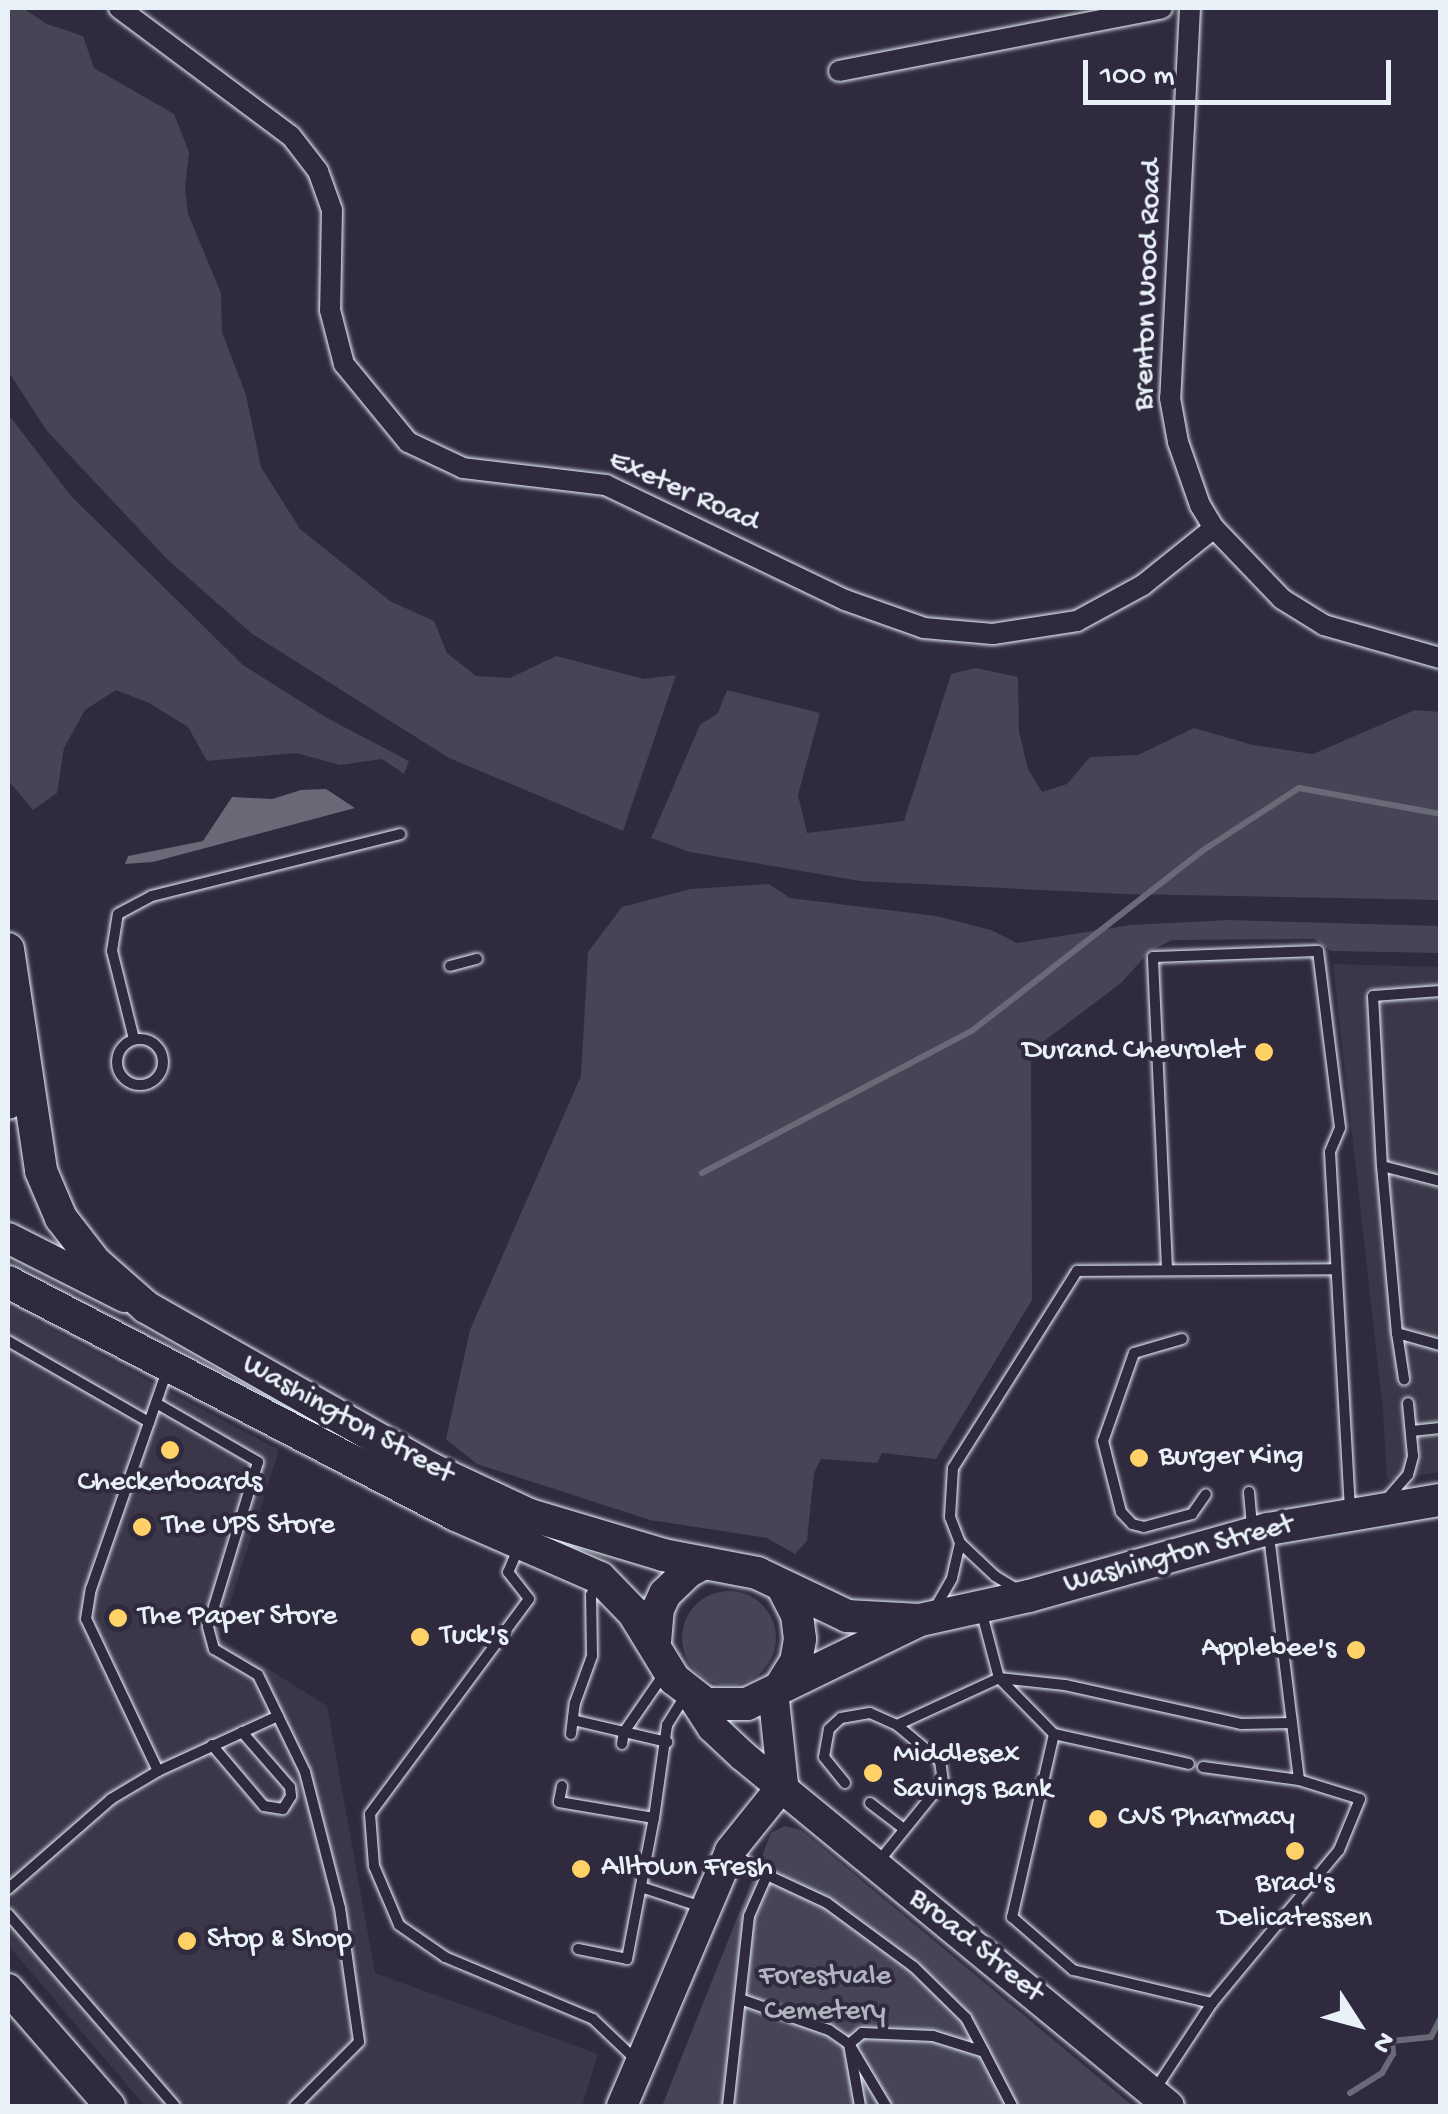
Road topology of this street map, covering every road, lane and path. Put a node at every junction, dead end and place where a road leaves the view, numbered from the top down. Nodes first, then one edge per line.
1 (119, 8) edge
2 (1162, 8) edge
3 (1190, 8) edge
4 (840, 71) dead end
5 (1214, 528) junction
6 (1440, 658) edge
7 (400, 834) dead end
8 (8, 949) edge
9 (476, 958) dead end
10 (450, 966) dead end
11 (1440, 991) edge
12 (134, 1039) junction
13 (18, 1044) junction
14 (8, 1104) edge
15 (1382, 1166) junction
16 (1440, 1181) edge
17 (8, 1238) edge
18 (1167, 1268) junction
19 (1336, 1269) junction
20 (8, 1282) edge
21 (146, 1308) junction
22 (1397, 1333) junction
23 (1182, 1339) dead end
24 (8, 1341) edge
25 (1440, 1346) edge
26 (169, 1366) junction
27 (1404, 1379) dead end
28 (156, 1403) junction
29 (1408, 1403) dead end
30 (150, 1422) junction
31 (1440, 1428) edge
32 (1412, 1431) junction
33 (1249, 1492) dead end
34 (1206, 1494) dead end
35 (1440, 1500) edge
36 (1362, 1511) junction
37 (525, 1529) junction
38 (1261, 1531) junction
39 (960, 1543) junction
40 (704, 1564) junction
41 (600, 1578) junction
42 (782, 1586) junction
43 (1029, 1596) junction
44 (981, 1608) junction
45 (920, 1620) junction
46 (675, 1675) junction
47 (1000, 1678) junction
48 (778, 1688) junction
49 (278, 1716) junction
50 (574, 1720) junction
51 (1292, 1723) junction
52 (596, 1725) junction
53 (898, 1725) junction
54 (242, 1732) junction
55 (571, 1734) dead end
56 (1054, 1734) junction
57 (594, 1738) dead end
58 (623, 1738) junction
59 (667, 1742) junction
60 (212, 1745) junction
61 (1189, 1764) dead end
62 (1203, 1766) dead end
63 (158, 1770) junction
64 (1299, 1780) junction
65 (845, 1782) dead end
66 (784, 1785) junction
67 (562, 1786) dead end
68 (586, 1790) dead end
69 (614, 1795) dead end
70 (870, 1803) dead end
71 (584, 1806) junction
72 (611, 1811) junction
73 (654, 1818) junction
74 (904, 1829) junction
75 (730, 1852) junction
76 (876, 1865) junction
77 (8, 1868) edge
78 (767, 1875) junction
79 (17, 1880) junction
80 (641, 1887) junction
81 (8, 1889) edge
82 (706, 1908) junction
83 (8, 1914) edge
84 (578, 1950) dead end
85 (8, 1990) edge
86 (740, 1999) junction
87 (1212, 2003) junction
88 (849, 2044) junction
89 (984, 2052) junction
90 (639, 2062) junction
91 (1161, 2100) edge
92 (110, 2106) edge
93 (175, 2106) edge
94 (295, 2106) edge
95 (622, 2106) edge
96 (728, 2106) edge
97 (860, 2106) edge
98 (886, 2106) edge
99 (1012, 2106) edge

1 - 5 street, Exeter Road
2 - 4 street
3 - 5 street, Brenton Wood Road
5 - 6 street, Brenton Wood Road
7 - 12 lane
8 - 13 main road
9 - 10 lane
11 - 15 lane
12 - 12 lane
13 - 14 main road
13 - 21 main road
15 - 16 lane
15 - 22 lane
17 - 21 main road, Washington Street
18 - 19 lane
18 - 19 lane
18 - 39 lane
19 - 36 lane
20 - 26 main road, Washington Street
21 - 37 main road, Washington Street
22 - 25 lane
22 - 27 lane
23 - 34 lane
24 - 30 lane
26 - 28 lane
26 - 37 main road, Washington Street
28 - 30 lane
28 - 49 lane
29 - 32 lane
30 - 63 lane
31 - 32 lane
32 - 36 lane
33 - 38 lane
35 - 36 main road, Washington Street
36 - 38 main road, Washington Street
37 - 40 main road, Washington Street
37 - 41 main road, Washington Street
37 - 90 lane
38 - 43 main road, Washington Street
38 - 51 lane
39 - 43 lane
39 - 45 lane
40 - 42 main road, Washington Street
40 - 46 main road
41 - 46 main road, Washington Street
41 - 50 lane
42 - 45 main road, Washington Street
42 - 48 main road
43 - 44 main road, Washington Street
44 - 45 main road, Washington Street
44 - 47 lane
45 - 48 main road, Washington Street
46 - 48 main road, Washington Street
46 - 58 lane
46 - 59 lane
46 - 66 main road, Broad Street
47 - 51 lane
47 - 53 lane
47 - 56 lane
48 - 66 main road
49 - 54 lane
49 - 94 lane
50 - 52 lane
50 - 55 lane
51 - 64 lane
52 - 57 lane
52 - 58 lane
53 - 65 lane
53 - 74 lane
54 - 60 lane
54 - 60 lane
56 - 61 lane
56 - 87 lane
58 - 59 lane
59 - 73 lane
60 - 63 lane
62 - 64 lane
63 - 79 lane
64 - 87 lane
66 - 75 main road
66 - 76 main road, Broad Street
67 - 71 lane
68 - 71 lane
69 - 72 lane
70 - 74 lane
71 - 72 lane
72 - 73 lane
73 - 80 lane
74 - 76 lane
75 - 78 lane
75 - 82 main road
76 - 91 main road, Broad Street
77 - 79 lane
78 - 86 lane
78 - 89 lane
79 - 81 lane
80 - 82 lane
80 - 84 lane
82 - 90 main road
83 - 93 lane
85 - 92 main road
86 - 88 lane
86 - 96 lane
87 - 91 lane
88 - 89 lane
88 - 97 lane
88 - 98 lane
89 - 99 lane
90 - 95 main road

